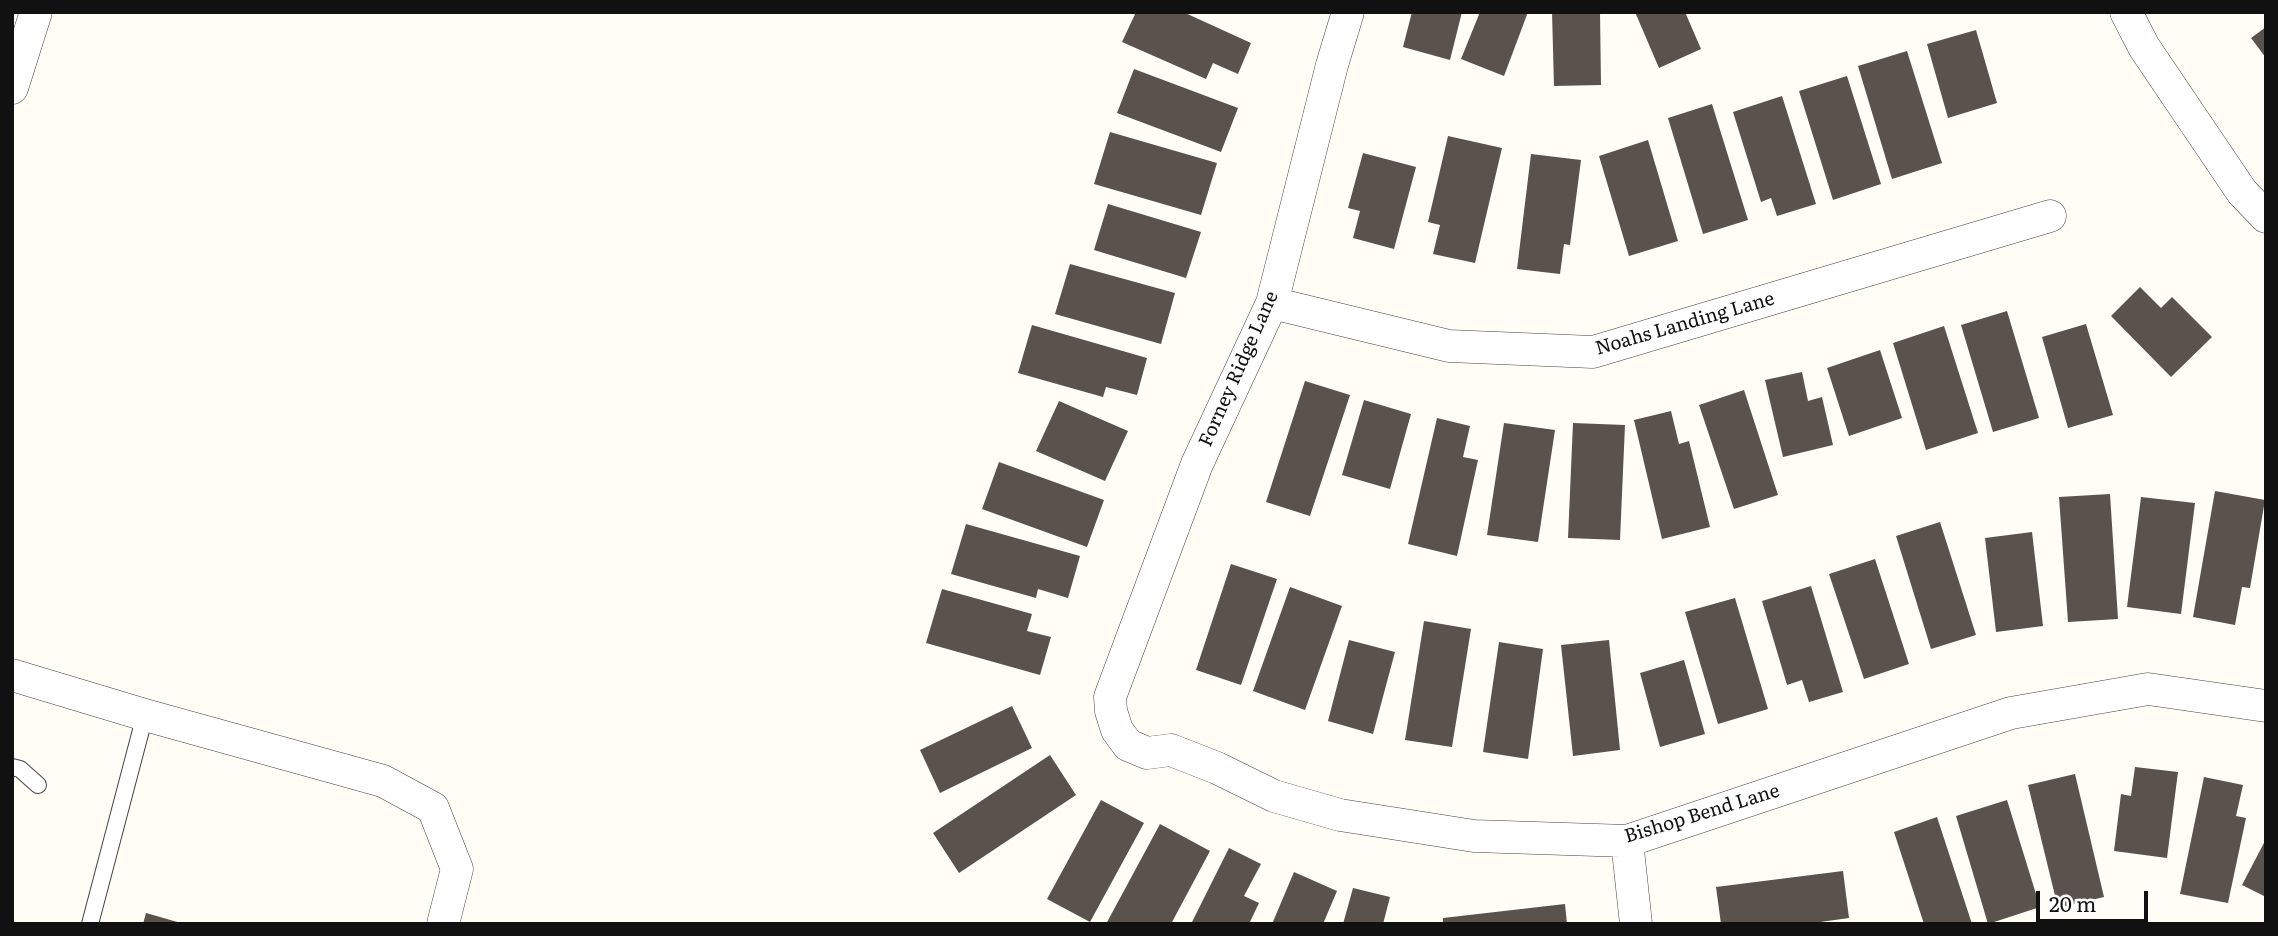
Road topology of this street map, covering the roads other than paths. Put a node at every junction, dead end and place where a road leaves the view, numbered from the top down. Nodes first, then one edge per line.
1 (36, 12) edge
2 (1348, 12) edge
3 (2126, 12) edge
4 (12, 88) edge
5 (2050, 216) dead end
6 (2266, 217) edge
7 (1272, 303) junction
8 (1134, 638) joint
9 (12, 675) edge
10 (2266, 706) edge
11 (145, 715) junction
12 (12, 767) edge
13 (38, 785) dead end
14 (1627, 841) junction
15 (90, 924) edge
16 (443, 924) edge
17 (1636, 924) edge

1 - 4 street
2 - 7 street, Forney Ridge Lane
3 - 6 street
5 - 7 street, Noahs Landing Lane
7 - 8 street, Forney Ridge Lane
8 - 14 street, Bishop Bend Lane
9 - 11 street
10 - 14 street, Bishop Bend Lane
11 - 15 lane
11 - 16 street
12 - 13 lane
14 - 17 street

